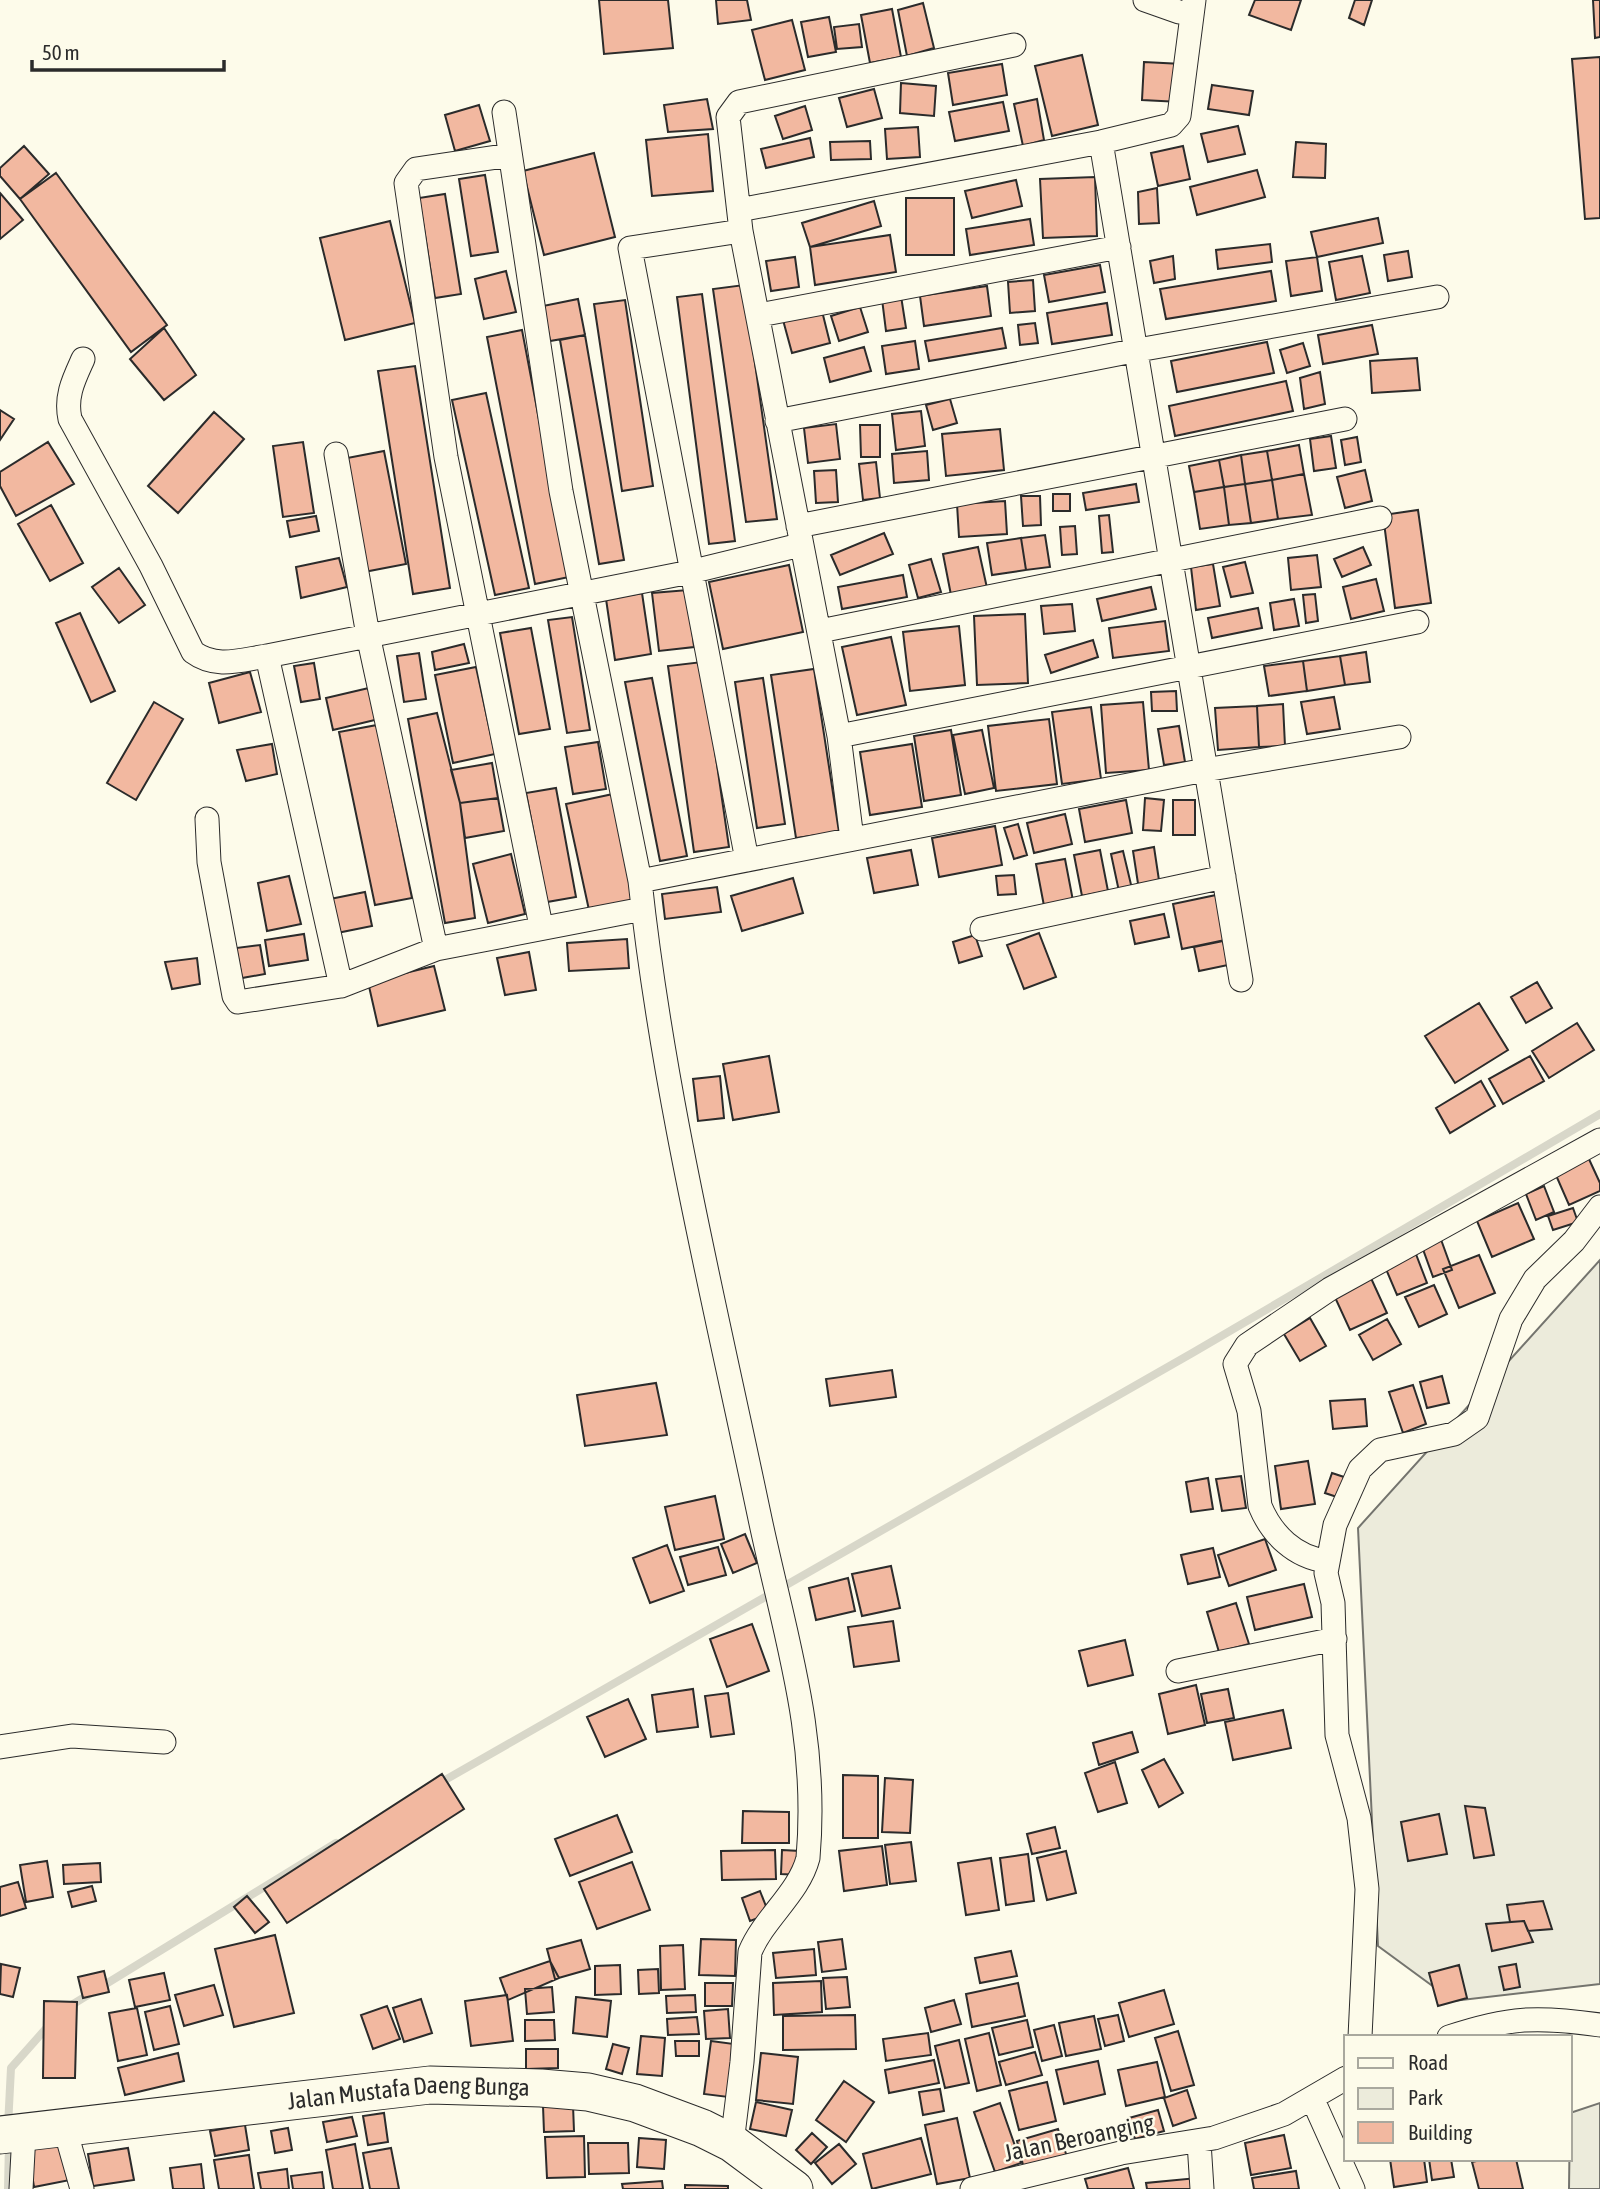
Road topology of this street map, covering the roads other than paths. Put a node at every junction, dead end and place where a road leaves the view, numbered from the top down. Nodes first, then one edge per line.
1 (1145, 0) edge
2 (1186, 6) edge
3 (1014, 45) dead end
4 (504, 112) dead end
5 (1101, 142) junction
6 (510, 155) junction
7 (740, 220) junction
8 (1119, 247) junction
9 (1437, 297) dead end
10 (759, 315) junction
11 (1138, 350) junction
12 (83, 359) dead end
13 (1345, 419) dead end
14 (777, 421) junction
15 (336, 454) dead end
16 (1156, 456) junction
17 (1380, 519) dead end
18 (799, 536) junction
19 (1170, 563) junction
20 (690, 572) junction
21 (583, 593) junction
22 (479, 615) junction
23 (1417, 622) dead end
24 (820, 631) junction
25 (368, 635) junction
26 (267, 656) junction
27 (1187, 667) junction
28 (839, 736) junction
29 (1399, 737) dead end
30 (1205, 770) junction
31 (207, 819) dead end
32 (852, 839) junction
33 (747, 860) junction
34 (1224, 877) junction
35 (640, 881) junction
36 (643, 909) junction
37 (541, 926) junction
38 (982, 929) dead end
39 (436, 949) junction
40 (1241, 980) dead end
41 (341, 986) junction
42 (1600, 1140) edge
43 (1600, 1207) edge
44 (1326, 1561) junction
45 (1335, 1639) junction
46 (1178, 1671) dead end
47 (164, 1742) dead end
48 (0, 1747) edge
49 (1600, 2025) edge
50 (1360, 2035) edge
51 (1455, 2035) edge
52 (1344, 2079) edge
53 (1313, 2099) junction
54 (65, 2129) junction
55 (15, 2134) edge
56 (1199, 2142) junction
57 (732, 2143) junction
58 (21, 2189) edge
59 (82, 2189) edge
60 (794, 2189) edge
61 (972, 2189) edge
62 (1202, 2189) edge
63 (1353, 2189) edge

1 - 2 street
2 - 5 street
3 - 7 street
4 - 6 street
5 - 7 street
5 - 8 street
6 - 21 street
6 - 22 street
7 - 10 street
7 - 20 street
8 - 10 street
8 - 11 street
9 - 11 street
10 - 14 street
11 - 14 street
11 - 16 street
12 - 26 street
13 - 16 street
14 - 18 street
15 - 25 street
16 - 18 street
16 - 19 street
17 - 19 street
18 - 20 street
18 - 24 street
19 - 24 street
19 - 27 street
20 - 21 street
20 - 33 street
21 - 22 street
21 - 35 street
22 - 25 street
22 - 37 street
23 - 27 street
24 - 28 street
25 - 26 street
25 - 39 street
26 - 41 street
27 - 28 street
27 - 30 street
28 - 32 street
29 - 30 street
30 - 32 street
30 - 34 street
31 - 41 street
32 - 33 street
33 - 35 street
34 - 38 street
34 - 40 street
35 - 36 street
36 - 37 street
36 - 57 street
37 - 39 street
39 - 41 street
42 - 44 street
43 - 44 street
44 - 45 street
45 - 46 street
45 - 50 street
47 - 48 street
49 - 51 street
52 - 53 street, Jalan Beroanging
53 - 56 street, Jalan Beroanging
53 - 63 street
54 - 55 main road, Jalan Mustafa Daeng Bunga
54 - 57 main road, Jalan Mustafa Daeng Bunga
54 - 59 street
55 - 58 street
56 - 61 street, Jalan Beroanging
56 - 62 street
57 - 60 main road, Jalan Mustafa Daeng Bunga

